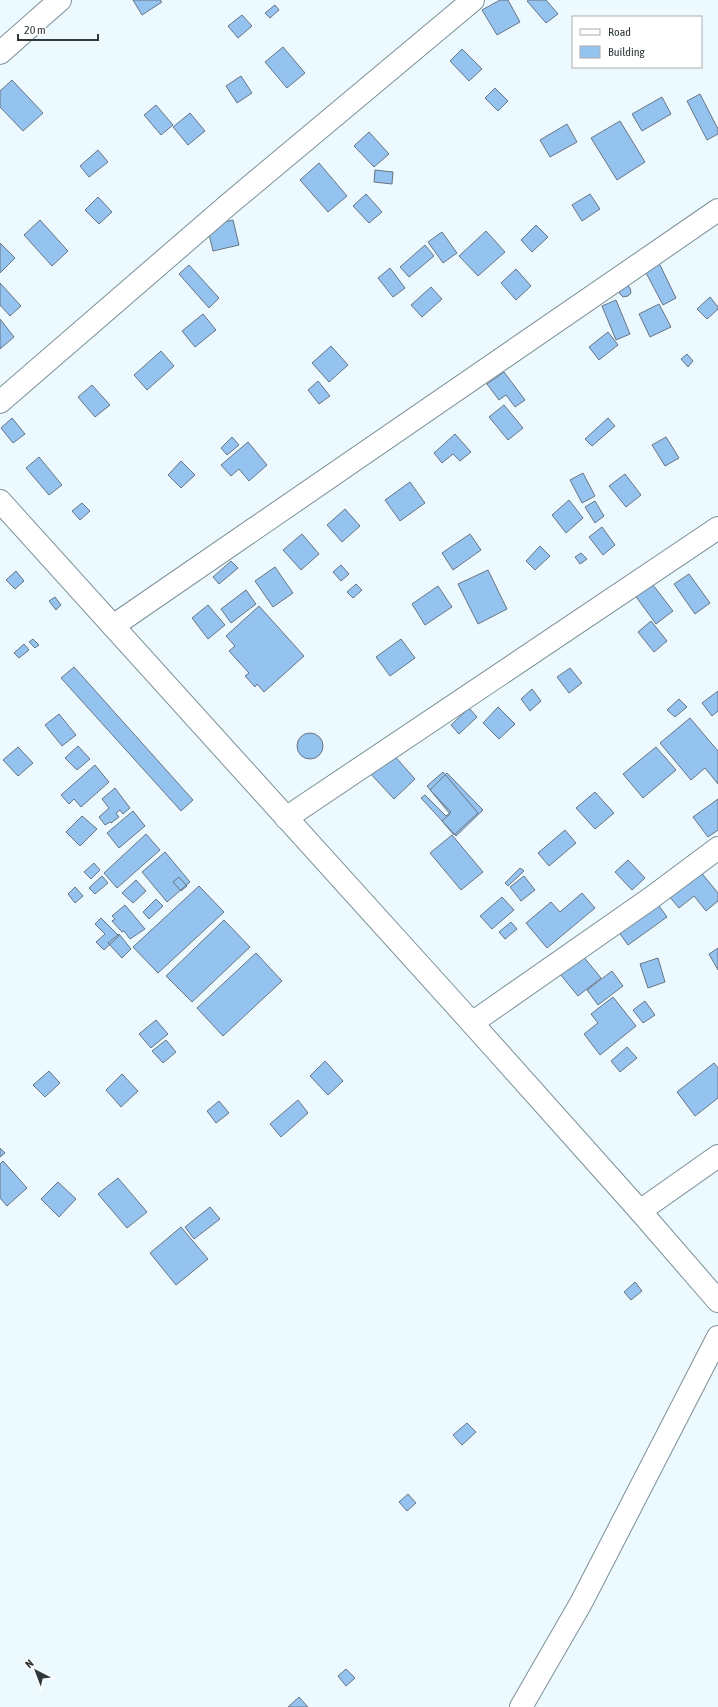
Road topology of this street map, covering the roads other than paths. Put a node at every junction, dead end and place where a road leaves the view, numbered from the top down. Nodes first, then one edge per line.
1 (60, 0) edge
2 (473, 0) edge
3 (0, 53) edge
4 (718, 210) edge
5 (0, 402) edge
6 (0, 501) edge
7 (718, 528) edge
8 (113, 626) junction
9 (286, 818) junction
10 (718, 848) edge
11 (472, 1023) junction
12 (718, 1156) edge
13 (640, 1211) junction
14 (718, 1301) edge
15 (718, 1336) edge
16 (521, 1707) edge

1 - 3 street
2 - 5 street
4 - 8 street
6 - 8 street
7 - 9 street
8 - 9 street
9 - 11 street
10 - 11 street
11 - 13 street
12 - 13 street
13 - 14 street
15 - 16 street

